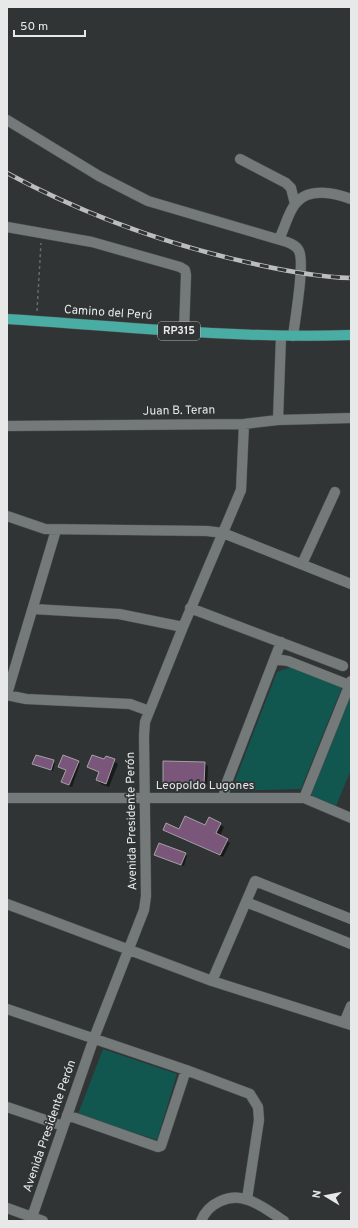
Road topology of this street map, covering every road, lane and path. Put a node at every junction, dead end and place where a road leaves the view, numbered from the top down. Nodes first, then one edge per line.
1 (7, 120) edge
2 (240, 159) dead end
3 (351, 199) edge
4 (295, 204) junction
5 (7, 227) edge
6 (41, 233) junction
7 (279, 239) junction
8 (7, 319) edge
9 (37, 321) junction
10 (184, 331) junction
11 (351, 335) edge
12 (281, 336) junction
13 (293, 336) junction
14 (351, 418) edge
15 (278, 420) junction
16 (244, 424) junction
17 (7, 426) edge
18 (335, 492) dead end
19 (7, 516) edge
20 (56, 530) junction
21 (223, 533) junction
22 (302, 564) junction
23 (351, 584) edge
24 (190, 608) junction
25 (33, 609) junction
26 (183, 626) junction
27 (281, 642) junction
28 (275, 659) junction
29 (342, 666) dead end
30 (350, 683) edge
31 (7, 695) edge
32 (148, 711) junction
33 (7, 798) edge
34 (223, 798) junction
35 (304, 798) junction
36 (145, 799) junction
37 (351, 818) edge
38 (246, 902) junction
39 (7, 904) edge
40 (351, 919) edge
41 (351, 944) edge
42 (128, 950) junction
43 (212, 980) junction
44 (351, 1006) edge
45 (7, 1008) edge
46 (348, 1024) edge
47 (94, 1038) junction
48 (186, 1070) junction
49 (7, 1107) edge
50 (67, 1115) junction
51 (63, 1126) junction
52 (247, 1199) junction
53 (7, 1208) edge
54 (25, 1217) edge
55 (43, 1221) edge
56 (201, 1221) edge
57 (284, 1221) edge

1 - 7 street
2 - 4 street
3 - 4 street
4 - 7 street
5 - 6 street
6 - 9 path
6 - 10 street
7 - 13 street
8 - 9 main road, Camino del Perú / RP315
9 - 10 main road, Camino del Perú / RP315
10 - 12 main road, Camino del Perú / RP315
11 - 13 main road, Camino del Perú / RP315
12 - 13 main road, Camino del Perú / RP315
12 - 15 street
14 - 15 street, Juan B. Teran
15 - 16 street, Juan B. Teran
16 - 17 street, Juan B. Teran
16 - 21 street, Avenida Presidente Perón
18 - 22 street
19 - 20 street
20 - 21 street
20 - 25 street
21 - 22 street
21 - 24 street, Avenida Presidente Perón
22 - 23 street
24 - 26 street, Avenida Presidente Perón
24 - 27 street
25 - 26 street
25 - 31 street
26 - 32 street, Avenida Presidente Perón
27 - 28 street
27 - 29 street
28 - 30 street
28 - 34 street
30 - 35 street
31 - 32 street
32 - 36 street, Avenida Presidente Perón
33 - 36 street, Leopoldo Lugones
34 - 35 street, Leopoldo Lugones
34 - 36 street, Leopoldo Lugones
35 - 37 street, Leopoldo Lugones
36 - 42 street, Avenida Presidente Perón
38 - 40 street
38 - 41 street
38 - 43 street
39 - 42 street
42 - 43 street
42 - 47 street, Avenida Presidente Perón
43 - 46 street
44 - 46 street
45 - 47 street
47 - 48 street
47 - 50 street, Avenida Presidente Perón
48 - 50 street
48 - 52 street
49 - 51 street
50 - 51 street, Avenida Presidente Perón
51 - 54 street, Avenida Presidente Perón
52 - 56 street
52 - 57 street
53 - 54 street
54 - 55 street

